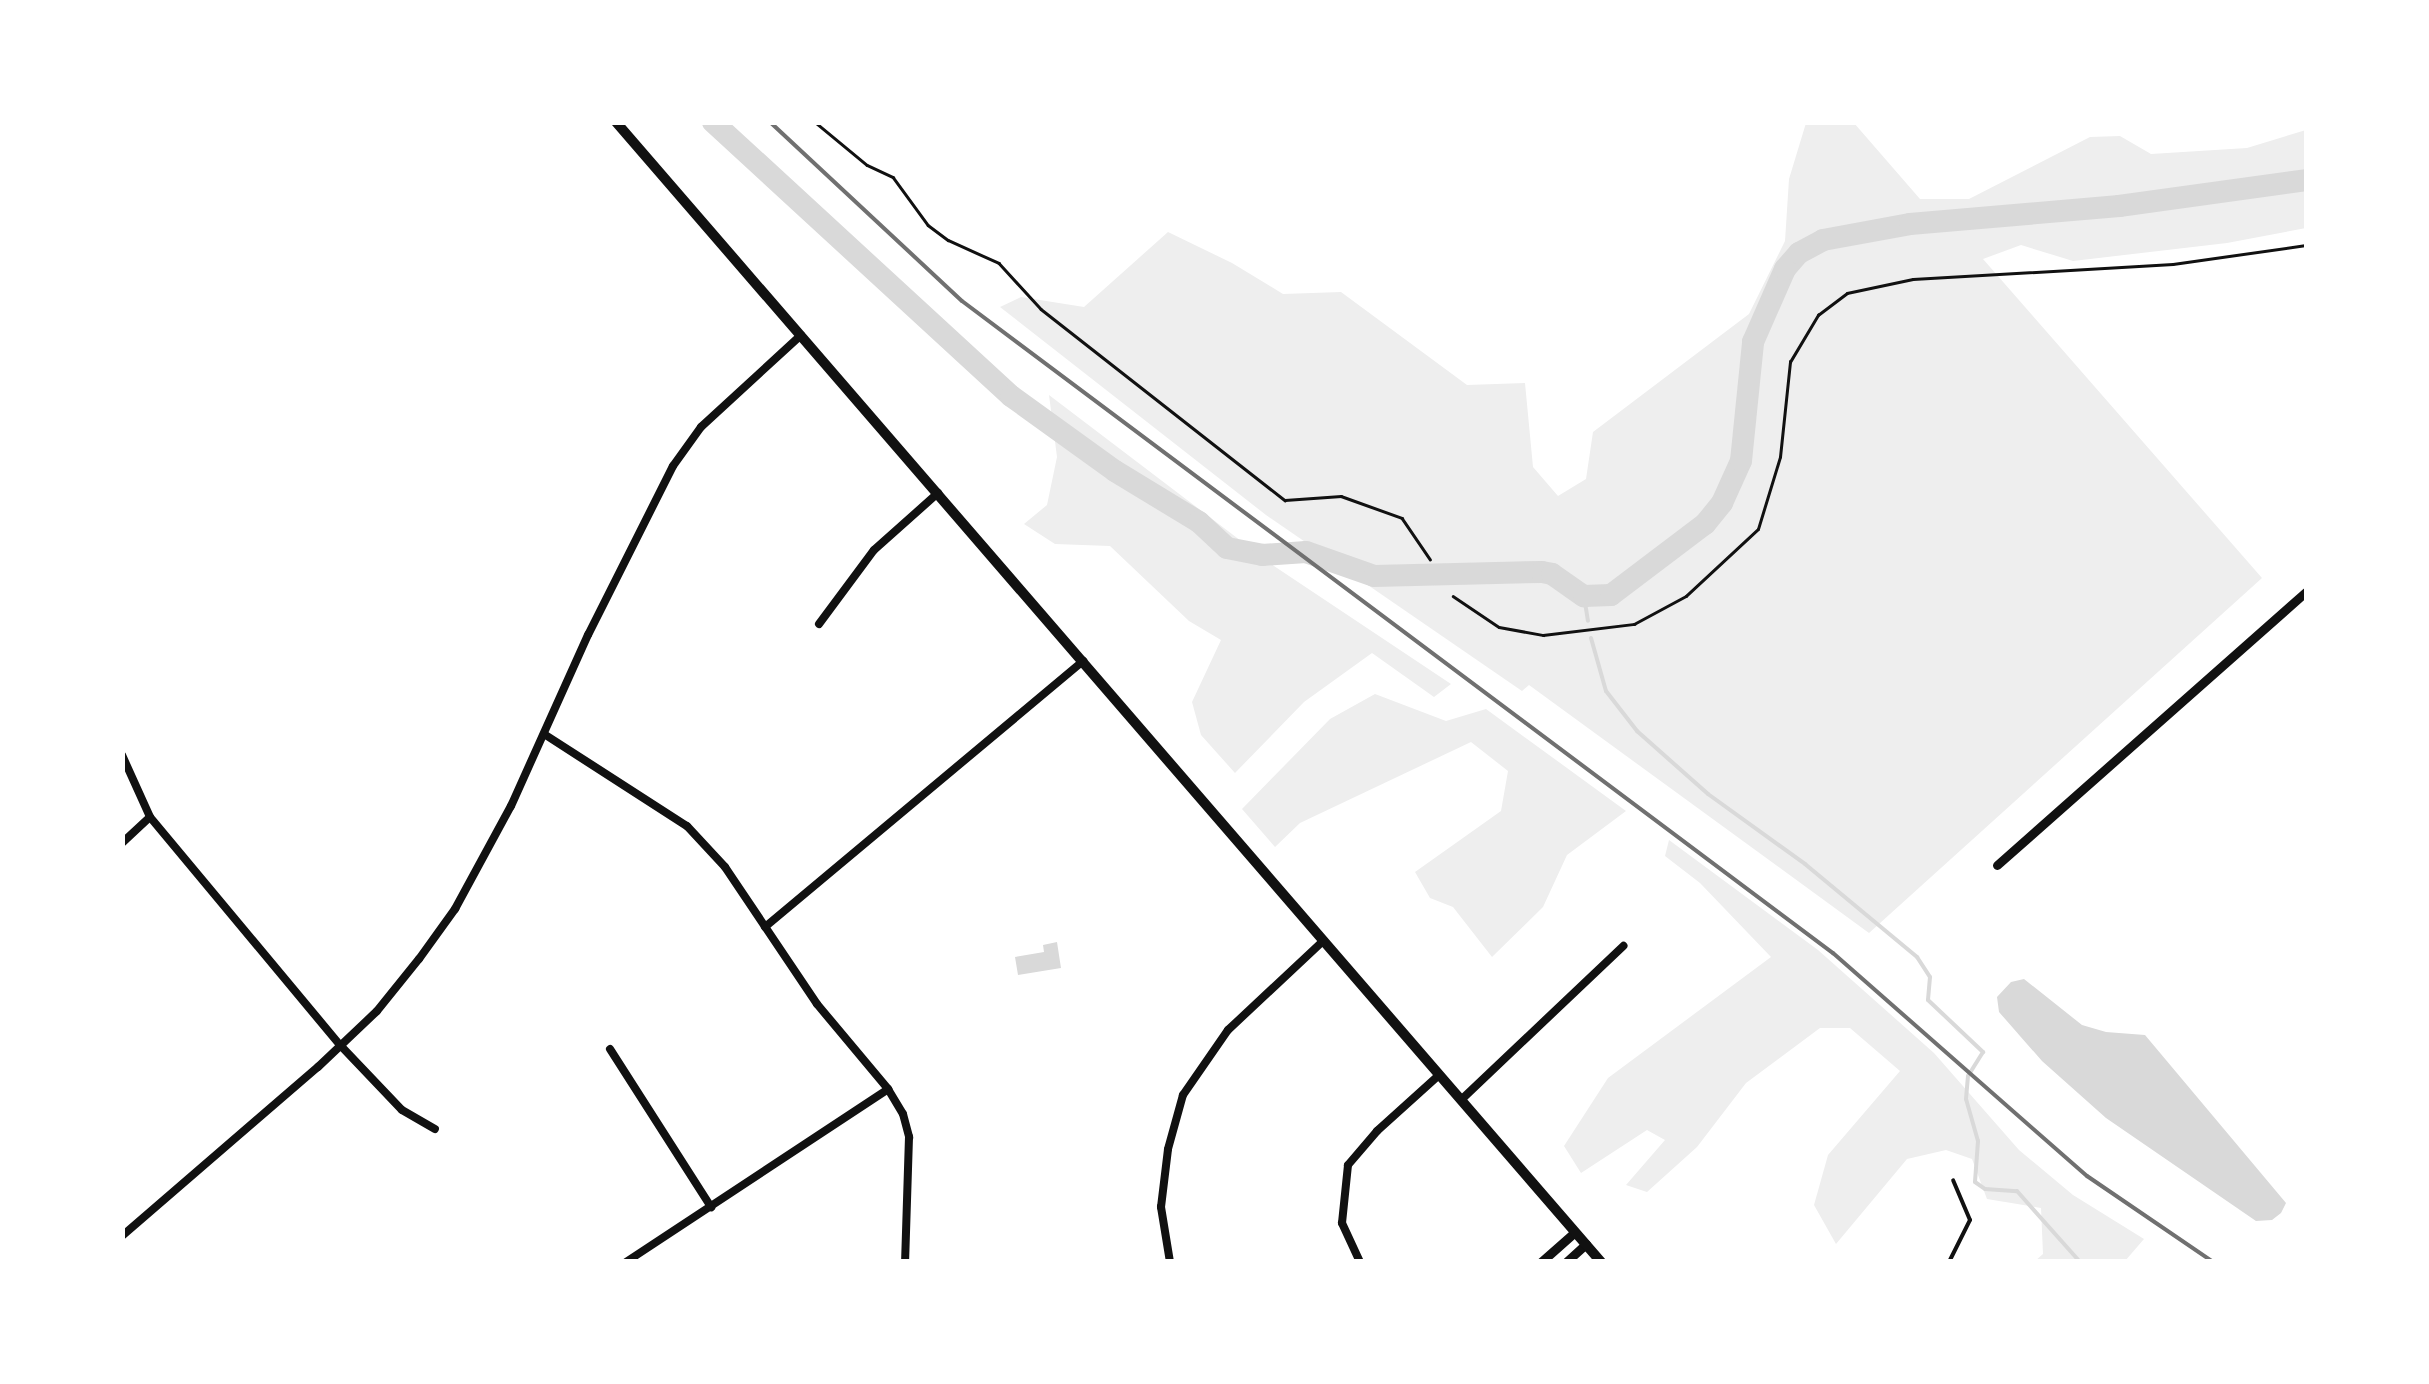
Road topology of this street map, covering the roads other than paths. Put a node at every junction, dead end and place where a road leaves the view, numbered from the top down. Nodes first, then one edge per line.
1 (616, 122) edge
2 (801, 335) junction
3 (938, 493) junction
4 (2306, 592) edge
5 (819, 624) dead end
6 (1083, 661) junction
7 (544, 734) junction
8 (122, 755) edge
9 (150, 816) junction
10 (122, 843) edge
11 (1997, 865) dead end
12 (765, 927) junction
13 (1323, 941) junction
14 (1623, 946) dead end
15 (341, 1046) junction
16 (610, 1049) dead end
17 (1439, 1076) junction
18 (888, 1089) junction
19 (1460, 1100) junction
20 (435, 1129) dead end
21 (1952, 1180) dead end
22 (711, 1207) junction
23 (1575, 1232) junction
24 (122, 1236) edge
25 (1586, 1244) junction
26 (626, 1262) edge
27 (905, 1262) edge
28 (1170, 1262) edge
29 (1360, 1262) edge
30 (1541, 1262) edge
31 (1566, 1262) edge
32 (1602, 1262) edge
33 (1949, 1262) edge

1 - 2 main road
2 - 3 main road
2 - 7 street
3 - 5 street
3 - 6 main road
4 - 11 street
6 - 12 street
6 - 13 main road
7 - 12 street
7 - 15 street
8 - 9 street
9 - 10 street
9 - 15 street
12 - 18 street
13 - 17 main road
13 - 28 street
14 - 19 street
15 - 20 street
15 - 24 street
16 - 22 street
17 - 19 main road
17 - 29 street
18 - 22 street
18 - 27 street
19 - 23 main road
21 - 33 lane
22 - 26 street
23 - 25 main road
23 - 30 street
25 - 31 street
25 - 32 main road

